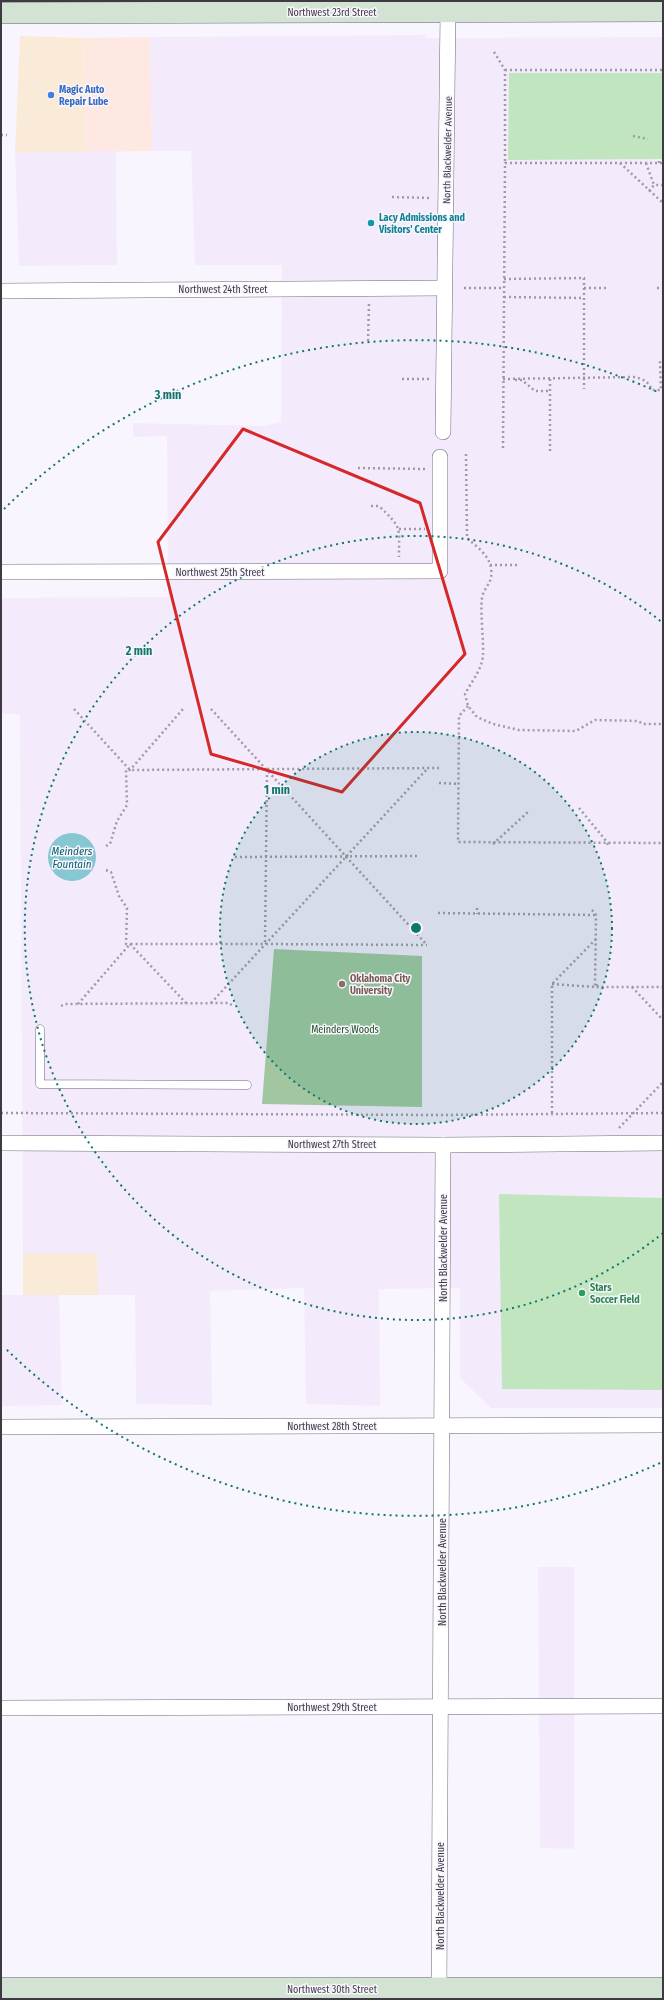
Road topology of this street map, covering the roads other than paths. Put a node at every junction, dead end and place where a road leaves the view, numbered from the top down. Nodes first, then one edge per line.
1 (504, 6) edge
2 (570, 6) edge
3 (76, 7) edge
4 (185, 7) edge
5 (285, 7) edge
6 (348, 7) edge
7 (448, 11) junction
8 (663, 11) edge
9 (1, 13) edge
10 (444, 288) junction
11 (1, 291) edge
12 (443, 432) dead end
13 (440, 463) road end
14 (1, 572) edge
15 (40, 1029) dead end
16 (247, 1085) dead end
17 (1, 1143) edge
18 (663, 1143) edge
19 (443, 1145) junction
20 (663, 1425) edge
21 (442, 1426) junction
22 (1, 1427) edge
23 (663, 1706) edge
24 (441, 1707) junction
25 (1, 1708) edge
26 (1, 1988) edge
27 (663, 1988) edge
28 (624, 1993) edge
29 (94, 1994) edge
30 (439, 1994) edge
31 (483, 1994) edge

1 - 2 main road, Northwest 23rd Street
1 - 7 main road, Northwest 23rd Street
2 - 8 main road, Northwest 23rd Street
3 - 4 main road, Northwest 23rd Street
3 - 9 main road, Northwest 23rd Street
4 - 5 main road, Northwest 23rd Street
5 - 6 main road, Northwest 23rd Street
6 - 7 main road, Northwest 23rd Street
7 - 10 street, North Blackwelder Avenue
10 - 11 street, Northwest 24th Street
10 - 12 street, North Blackwelder Avenue
13 - 14 street, Northwest 25th Street
15 - 16 lane
17 - 19 street, Northwest 27th Street
18 - 19 street, Northwest 27th Street
19 - 21 street, North Blackwelder Avenue
20 - 21 street, Northwest 28th Street
21 - 22 street, Northwest 28th Street
21 - 24 street, North Blackwelder Avenue
23 - 24 street, Northwest 29th Street
24 - 25 street, Northwest 29th Street
24 - 30 street, North Blackwelder Avenue
26 - 29 main road, Northwest 30th Street
27 - 28 main road, Northwest 30th Street
28 - 31 main road, Northwest 30th Street
29 - 30 main road, Northwest 30th Street
30 - 31 main road, Northwest 30th Street

